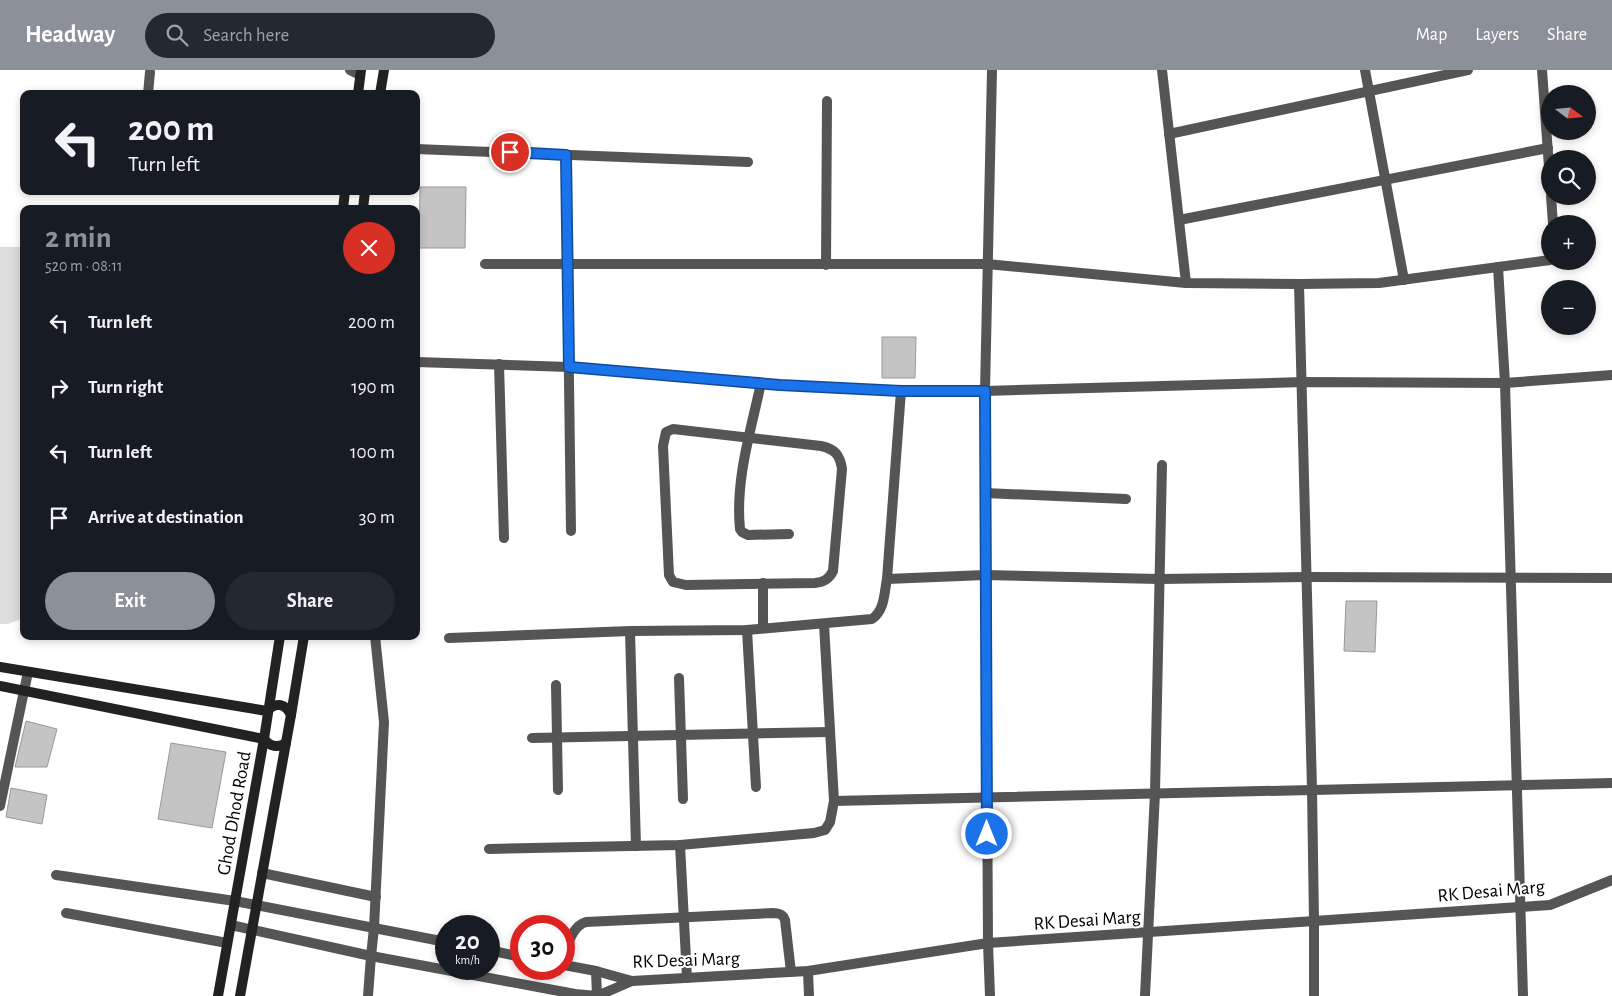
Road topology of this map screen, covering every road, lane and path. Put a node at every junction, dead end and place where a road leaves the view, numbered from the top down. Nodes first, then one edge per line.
1 (350, 70) edge
2 (384, 70) edge
3 (992, 70) edge
4 (1162, 70) edge
5 (1366, 70) edge
6 (1468, 70) edge
7 (1542, 70) edge
8 (150, 72) dead end
9 (361, 72) edge
10 (148, 90) edge
11 (359, 90) edge
12 (381, 90) edge
13 (1369, 91) junction
14 (827, 101) dead end
15 (1169, 134) junction
16 (1548, 148) joint
17 (420, 149) edge
18 (566, 155) junction
19 (748, 162) dead end
20 (1386, 180) junction
21 (1179, 220) junction
22 (1541, 261) edge
23 (485, 264) dead end
24 (568, 264) junction
25 (988, 264) junction
26 (826, 265) junction
27 (1498, 267) junction
28 (1404, 280) junction
29 (1186, 283) junction
30 (1299, 284) junction
31 (420, 362) edge
32 (499, 364) junction
33 (569, 367) junction
34 (1612, 375) edge
35 (1303, 382) junction
36 (761, 383) junction
37 (1505, 384) junction
38 (901, 391) junction
39 (985, 391) junction
40 (750, 438) junction
41 (1162, 465) dead end
42 (985, 493) junction
43 (1126, 499) dead end
44 (571, 531) dead end
45 (789, 534) dead end
46 (504, 538) dead end
47 (986, 575) junction
48 (1307, 577) junction
49 (1511, 578) junction
50 (1612, 578) edge
51 (887, 579) junction
52 (1159, 579) junction
53 (763, 583) junction
54 (824, 624) junction
55 (763, 628) junction
56 (747, 630) junction
57 (630, 631) junction
58 (449, 638) dead end
59 (279, 640) edge
60 (303, 640) edge
61 (376, 640) edge
62 (0, 667) edge
63 (28, 672) junction
64 (679, 678) dead end
65 (556, 685) dead end
66 (0, 686) edge
67 (24, 690) junction
68 (267, 711) junction
69 (292, 715) junction
70 (830, 732) junction
71 (752, 734) junction
72 (633, 735) junction
73 (681, 735) junction
74 (532, 738) dead end
75 (557, 738) junction
76 (264, 739) junction
77 (286, 743) junction
78 (1612, 783) edge
79 (1517, 785) junction
80 (756, 787) dead end
81 (558, 790) dead end
82 (1312, 790) junction
83 (1155, 793) junction
84 (987, 797) junction
85 (683, 799) dead end
86 (834, 801) junction
87 (0, 806) edge
88 (680, 845) junction
89 (636, 846) junction
90 (490, 849) dead end
91 (262, 873) junction
92 (56, 875) dead end
93 (1612, 880) edge
94 (376, 897) junction
95 (235, 901) junction
96 (256, 904) junction
97 (1520, 907) junction
98 (66, 913) dead end
99 (684, 917) junction
100 (1314, 921) junction
101 (231, 925) junction
102 (374, 928) junction
103 (251, 929) junction
104 (575, 931) edge
105 (1147, 932) junction
106 (435, 940) edge
107 (227, 943) junction
108 (988, 944) junction
109 (370, 956) junction
110 (575, 967) edge
111 (596, 971) junction
112 (808, 971) junction
113 (791, 972) junction
114 (687, 978) junction
115 (632, 981) junction
116 (218, 996) edge
117 (240, 996) edge
118 (368, 996) edge
119 (597, 996) edge
120 (809, 996) edge
121 (990, 996) edge
122 (1145, 996) edge
123 (1314, 996) edge
124 (1523, 996) edge

1 - 9 street
2 - 12 main road
3 - 25 street
4 - 15 street
5 - 13 street
6 - 13 street
7 - 16 street
8 - 10 street
9 - 11 main road
13 - 15 street
13 - 20 street
14 - 26 street
15 - 21 street
16 - 20 street
17 - 18 street
18 - 19 street
18 - 24 street
20 - 21 street
20 - 28 street
21 - 29 street
22 - 27 street
23 - 24 street
24 - 26 street
24 - 33 street
25 - 26 street
25 - 29 street
25 - 39 street
27 - 28 street
27 - 37 street
28 - 30 street
29 - 30 street
30 - 35 street
31 - 32 street
32 - 33 street
32 - 46 street
33 - 36 street
33 - 44 street
34 - 37 street
35 - 37 street
35 - 39 street
35 - 48 street
36 - 38 street
36 - 40 street
37 - 49 street
38 - 39 street
38 - 51 street
39 - 42 street
40 - 45 street
40 - 53 street
40 - 53 street
41 - 52 street
42 - 43 street
42 - 47 street
47 - 51 street
47 - 52 street
47 - 84 street
48 - 49 street
48 - 52 street
48 - 82 street
49 - 50 street
49 - 79 street
51 - 54 street
52 - 83 street
53 - 55 street
54 - 55 street
54 - 70 street
55 - 56 street
56 - 57 street
56 - 71 street
57 - 58 street
57 - 72 street
59 - 68 main road, Ghod Dhod Road
60 - 69 main road
61 - 94 street
62 - 63 main road
63 - 67 street
63 - 68 main road
64 - 73 street
65 - 75 street
66 - 67 main road
67 - 76 main road
67 - 87 street
68 - 69 main road
68 - 76 main road, Ghod Dhod Road
69 - 77 main road
70 - 71 street
70 - 86 street
71 - 73 street
71 - 80 street
72 - 73 street
72 - 75 street
72 - 89 street
73 - 85 street
74 - 75 street
75 - 81 street
76 - 77 main road
76 - 95 main road, Ghod Dhod Road
77 - 91 main road
78 - 79 street
79 - 82 street
79 - 97 street
82 - 83 street
82 - 100 street
83 - 84 street
83 - 105 street
84 - 86 street
84 - 108 street
86 - 88 street
88 - 89 street
88 - 99 street
89 - 90 street
91 - 94 street
91 - 96 main road
92 - 95 street
93 - 97 street, RK Desai Marg
94 - 102 street
95 - 96 street
95 - 101 main road, Ghod Dhod Road
96 - 102 street
96 - 103 main road
97 - 100 street, RK Desai Marg
97 - 124 street
98 - 107 street
99 - 104 street
99 - 113 street
99 - 114 street
100 - 105 street, RK Desai Marg
100 - 123 street
101 - 103 street
101 - 107 main road, Ghod Dhod Road
102 - 106 street
102 - 109 street
103 - 109 street
103 - 117 main road
105 - 108 street, RK Desai Marg
105 - 122 street
107 - 116 main road, Ghod Dhod Road
108 - 112 street, RK Desai Marg
108 - 121 street
109 - 118 street
109 - 119 street
110 - 111 street, RK Desai Marg
111 - 115 street, RK Desai Marg
111 - 119 street
112 - 113 street, RK Desai Marg
112 - 120 street
113 - 114 street, RK Desai Marg
114 - 115 street, RK Desai Marg
115 - 119 street

